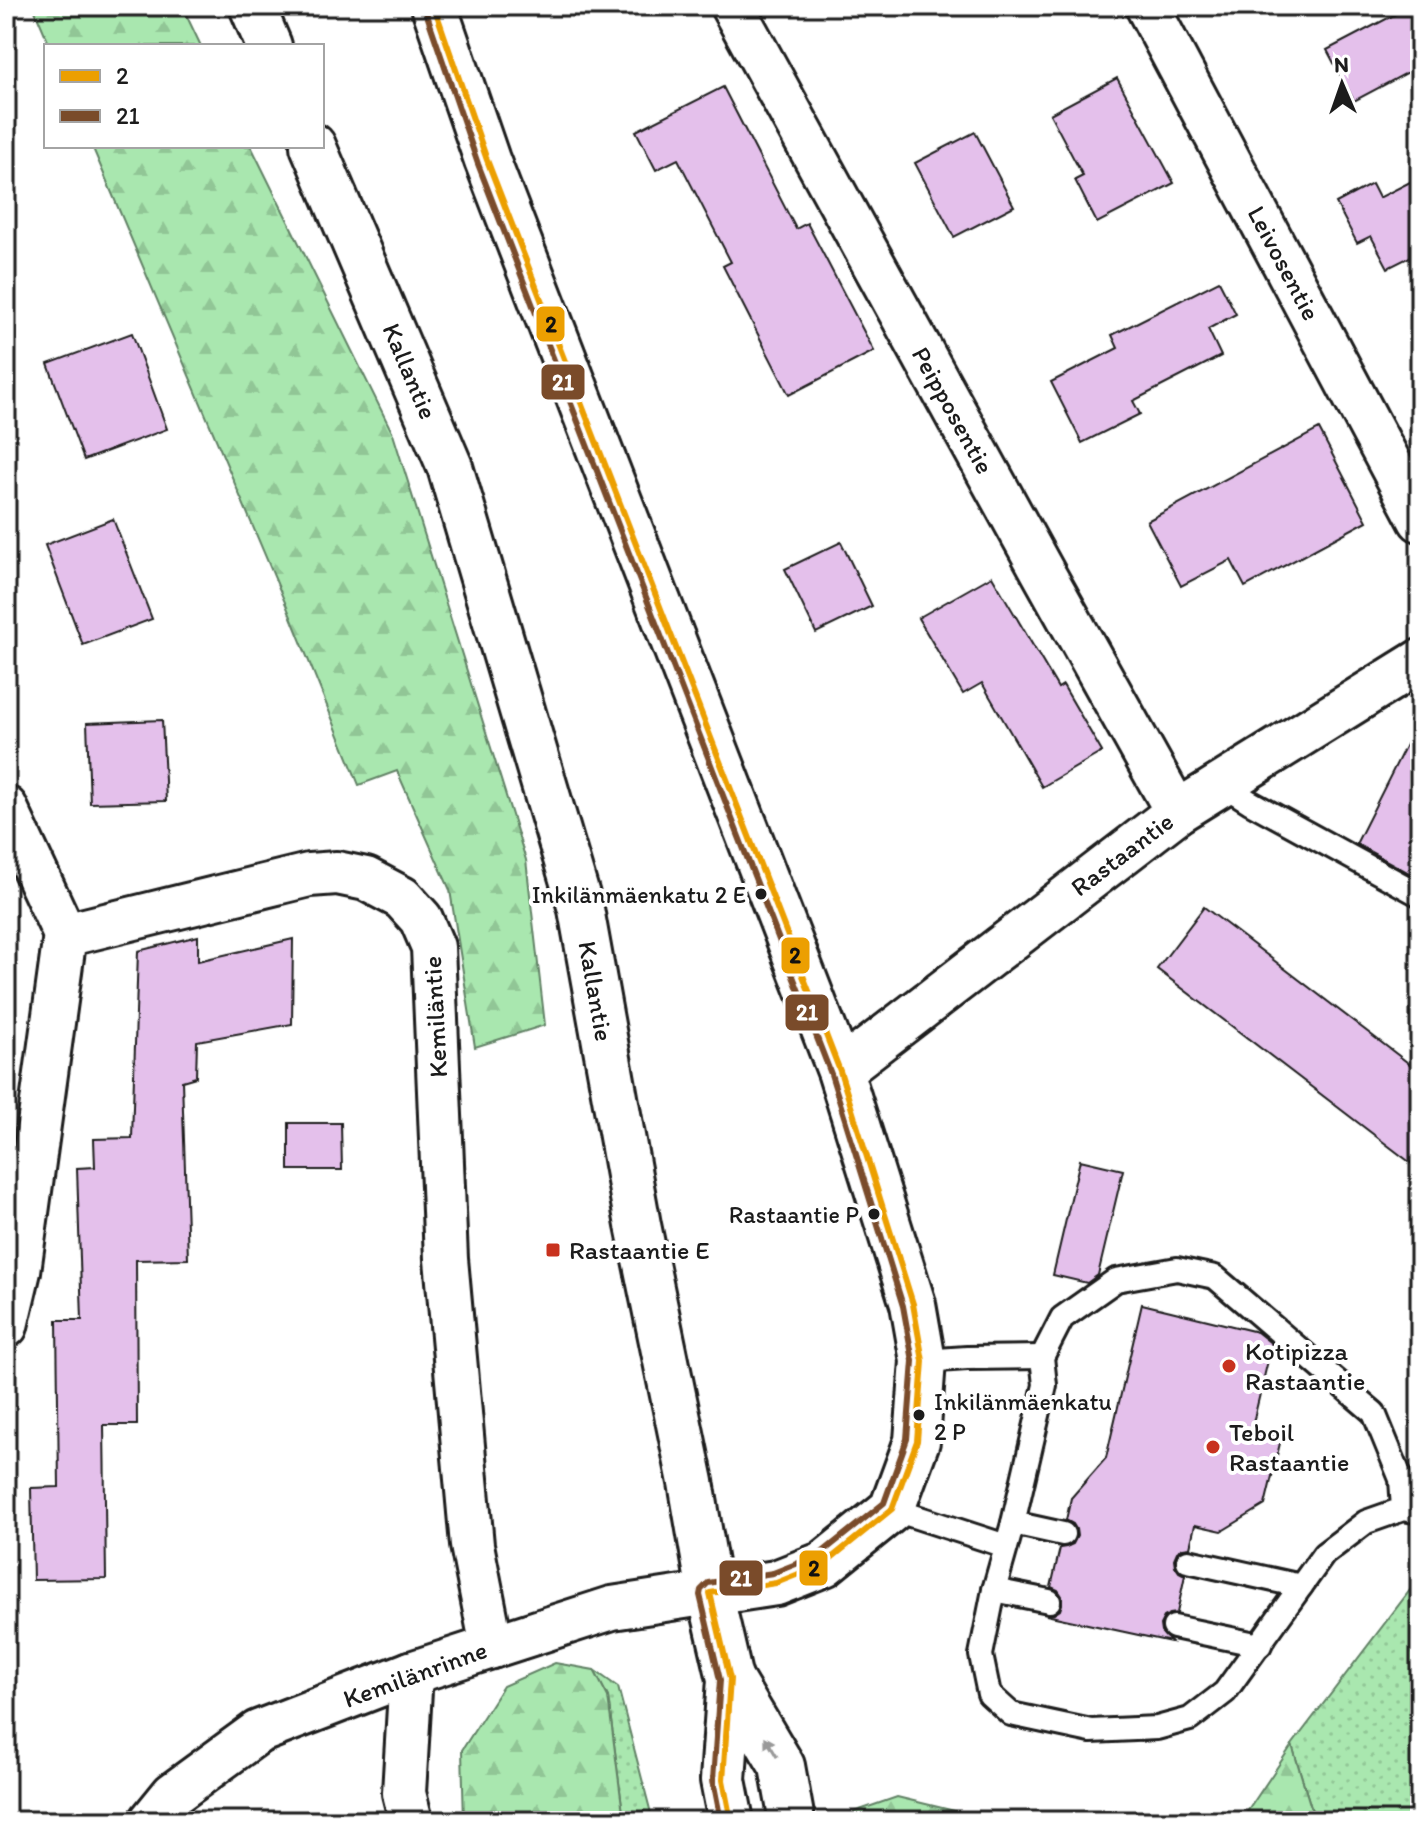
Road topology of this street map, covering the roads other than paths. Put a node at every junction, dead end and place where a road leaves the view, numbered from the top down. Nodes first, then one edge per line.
1 (252, 6) edge
2 (434, 6) edge
3 (732, 6) edge
4 (1147, 6) edge
5 (268, 44) edge
6 (314, 148) edge
7 (1420, 520) edge
8 (1420, 661) edge
9 (1222, 784) junction
10 (6, 808) edge
11 (1177, 812) junction
12 (1420, 895) edge
13 (65, 935) junction
14 (840, 1071) junction
15 (6, 1326) edge
16 (1042, 1357) junction
17 (923, 1361) junction
18 (892, 1509) junction
19 (1412, 1510) edge
20 (1013, 1523) junction
21 (1063, 1534) dead end
22 (1006, 1546) junction
23 (1188, 1561) dead end
24 (1301, 1586) junction
25 (994, 1590) junction
26 (710, 1593) junction
27 (1049, 1601) dead end
28 (1174, 1627) dead end
29 (1260, 1645) junction
30 (492, 1647) junction
31 (411, 1673) junction
32 (730, 1679) junction
33 (151, 1821) edge
34 (411, 1821) edge
35 (731, 1821) edge
36 (792, 1821) edge

1 - 5 main road
2 - 14 main road
3 - 11 street, Peipposentie
4 - 7 street, Leivosentie
6 - 26 main road, Kallantie
8 - 9 street, Rastaantie
9 - 11 street, Rastaantie
9 - 12 lane
10 - 13 street
11 - 14 street, Rastaantie
13 - 15 street
13 - 30 street, Kemiläntie
14 - 17 main road
16 - 17 lane
16 - 19 lane
16 - 20 lane
17 - 18 main road
18 - 22 lane
18 - 26 main road
19 - 24 lane
20 - 21 lane
20 - 22 lane
22 - 25 lane
23 - 24 lane
24 - 29 lane
25 - 27 lane
25 - 29 lane
26 - 30 street, Kemilänrinne
26 - 32 main road, Kallantie
28 - 29 lane
30 - 31 street, Kemilänrinne
31 - 33 street, Kemilänrinne
31 - 34 street
32 - 35 main road, Kallantie
36 -> 32 main road, Kallantie

